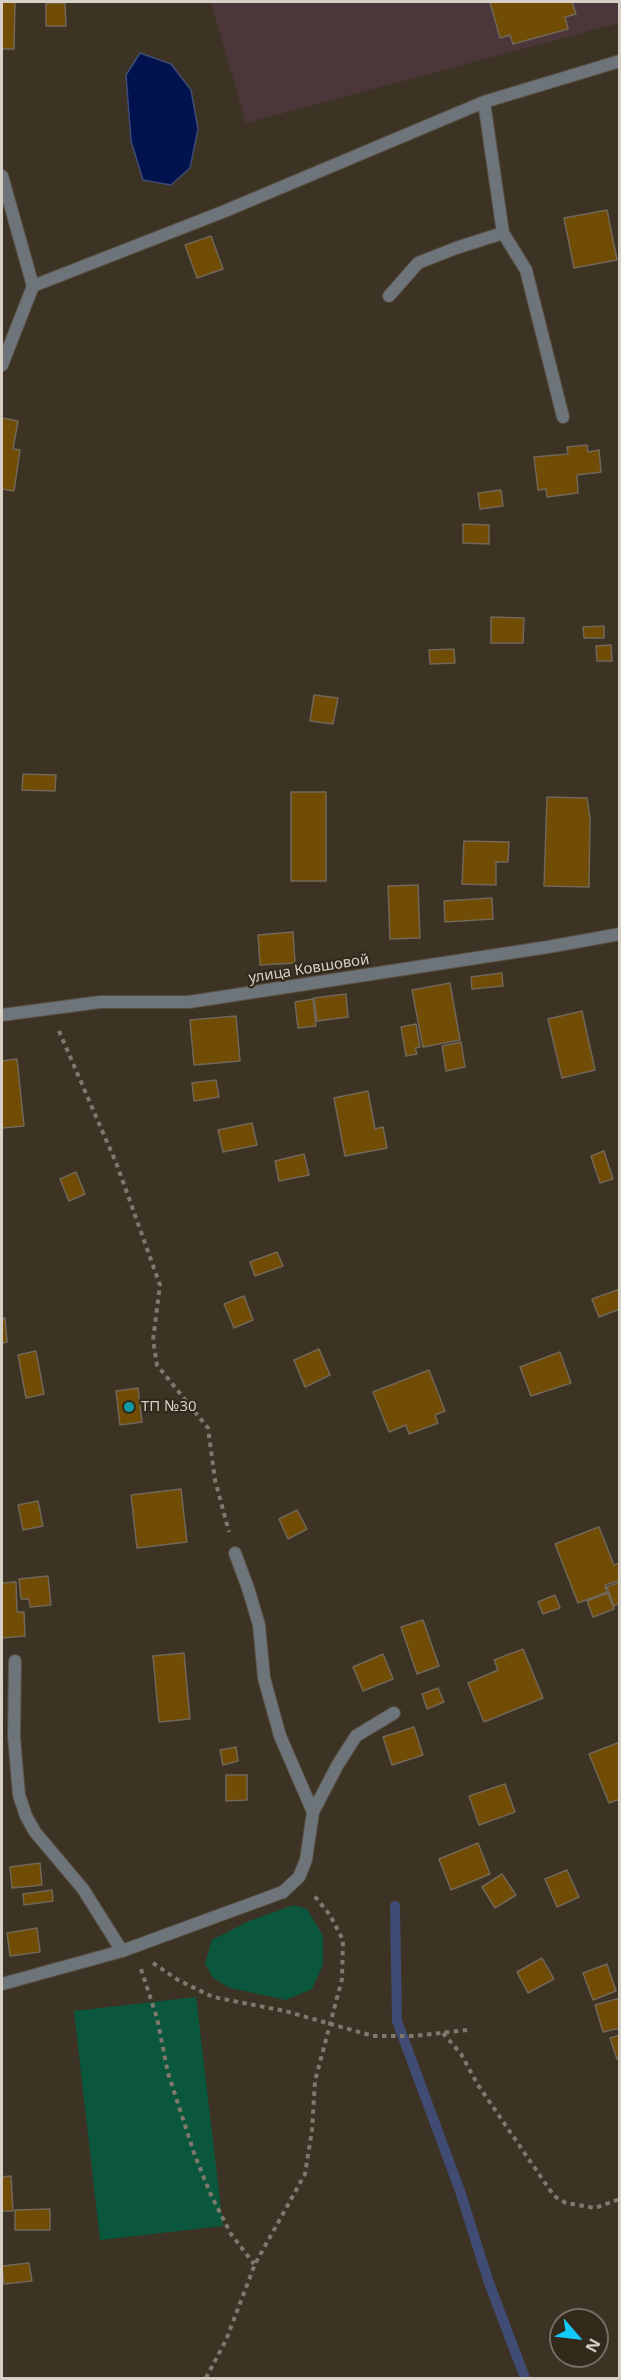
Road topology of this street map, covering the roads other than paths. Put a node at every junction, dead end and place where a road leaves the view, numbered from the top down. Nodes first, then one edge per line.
1 (620, 61) edge
2 (484, 102) junction
3 (2, 176) edge
4 (503, 233) junction
5 (33, 286) junction
6 (389, 296) dead end
7 (2, 365) edge
8 (563, 417) dead end
9 (620, 934) edge
10 (2, 1015) edge
11 (235, 1553) road end
12 (15, 1661) dead end
13 (394, 1713) dead end
14 (313, 1812) junction
15 (128, 1953) junction
16 (2, 1984) edge

1 - 2 street
2 - 4 street
2 - 5 street
3 - 5 street
4 - 6 street
4 - 8 street
5 - 7 street
9 - 10 street, улица Ковшовой
11 - 14 street
12 - 15 street
13 - 14 street
14 - 15 street
15 - 16 street

